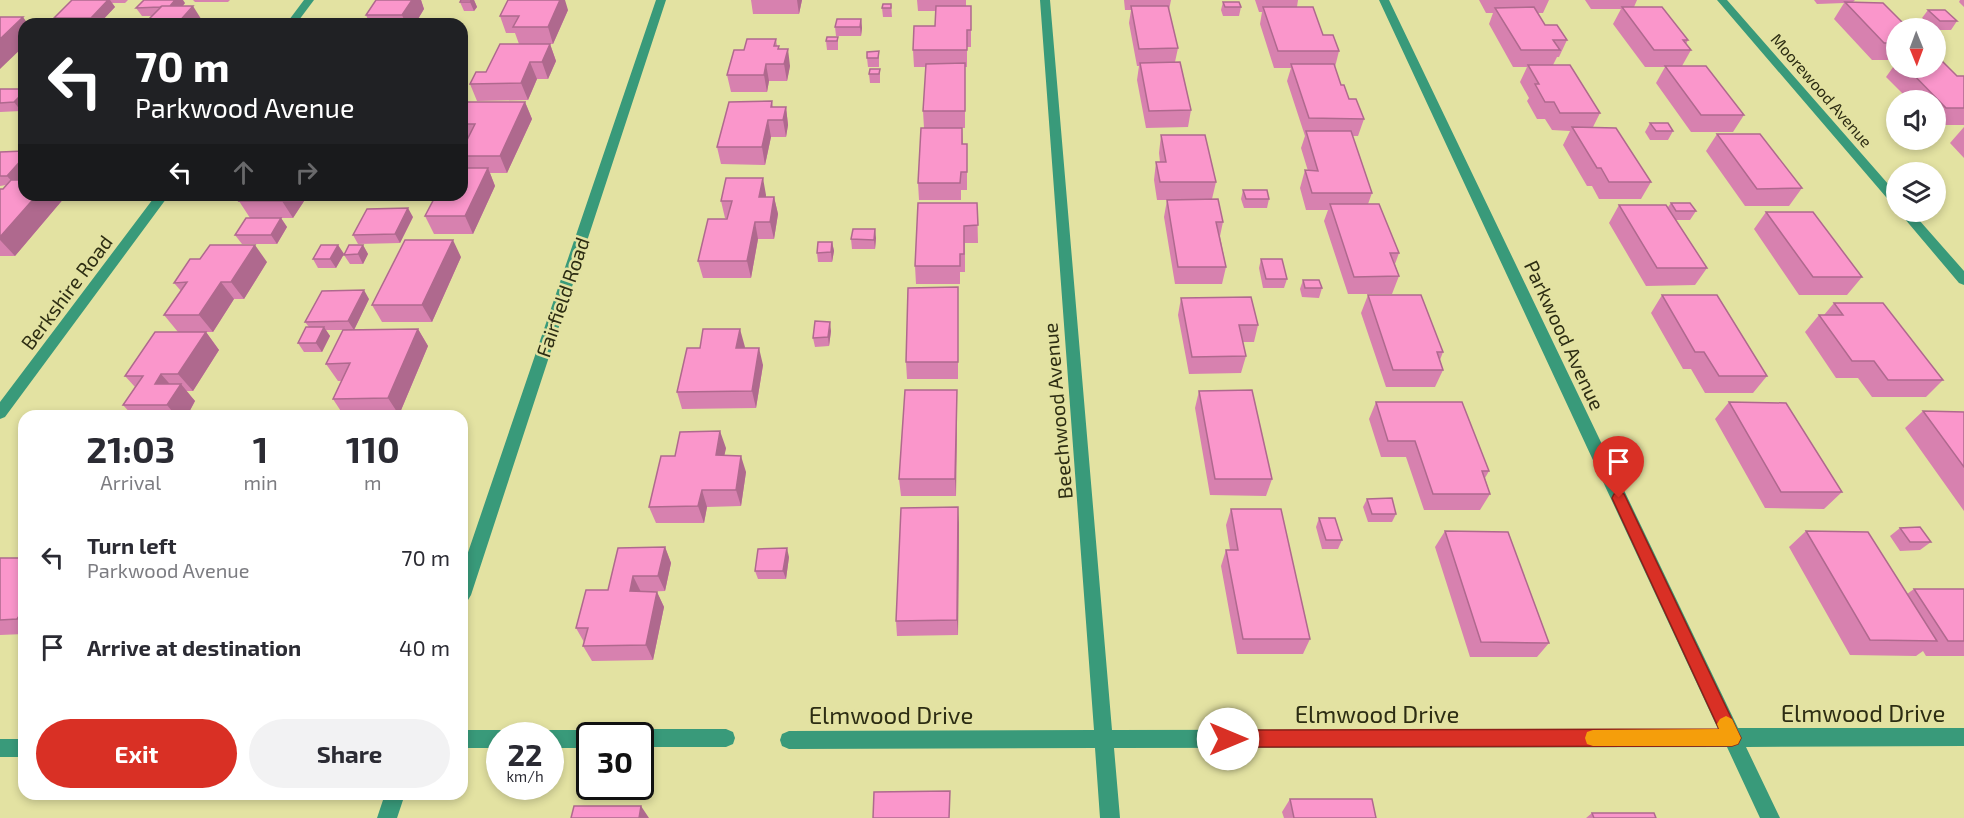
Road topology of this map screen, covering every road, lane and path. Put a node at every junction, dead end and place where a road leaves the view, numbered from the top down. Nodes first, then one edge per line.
1 (309, 0) edge
2 (661, 0) edge
3 (1045, 0) edge
4 (1384, 0) edge
5 (1722, 0) edge
6 (296, 18) edge
7 (1886, 189) edge
8 (159, 201) edge
9 (1914, 222) edge
10 (1964, 280) edge
11 (0, 413) edge
12 (468, 577) edge
13 (1964, 737) edge
14 (654, 738) edge
15 (726, 738) dead end
16 (1732, 738) junction
17 (468, 739) edge
18 (486, 739) edge
19 (789, 740) dead end
20 (1104, 740) junction
21 (0, 748) edge
22 (18, 748) edge
23 (393, 800) edge
24 (387, 818) edge
25 (1110, 818) edge
26 (1770, 818) edge

1 - 6 street
2 - 12 street, Fairfield Road
3 - 20 street, Beechwood Avenue
4 - 16 street, Parkwood Avenue
5 - 7 street, Moorewood Avenue
8 - 11 street, Berkshire Road
9 - 10 street
13 - 16 street, Elmwood Drive
14 - 15 street
16 - 20 street, Elmwood Drive
16 - 26 street, Parkwood Avenue
17 - 18 street
19 - 20 street, Elmwood Drive
20 - 25 street, Beechwood Avenue
21 - 22 street
23 - 24 street

